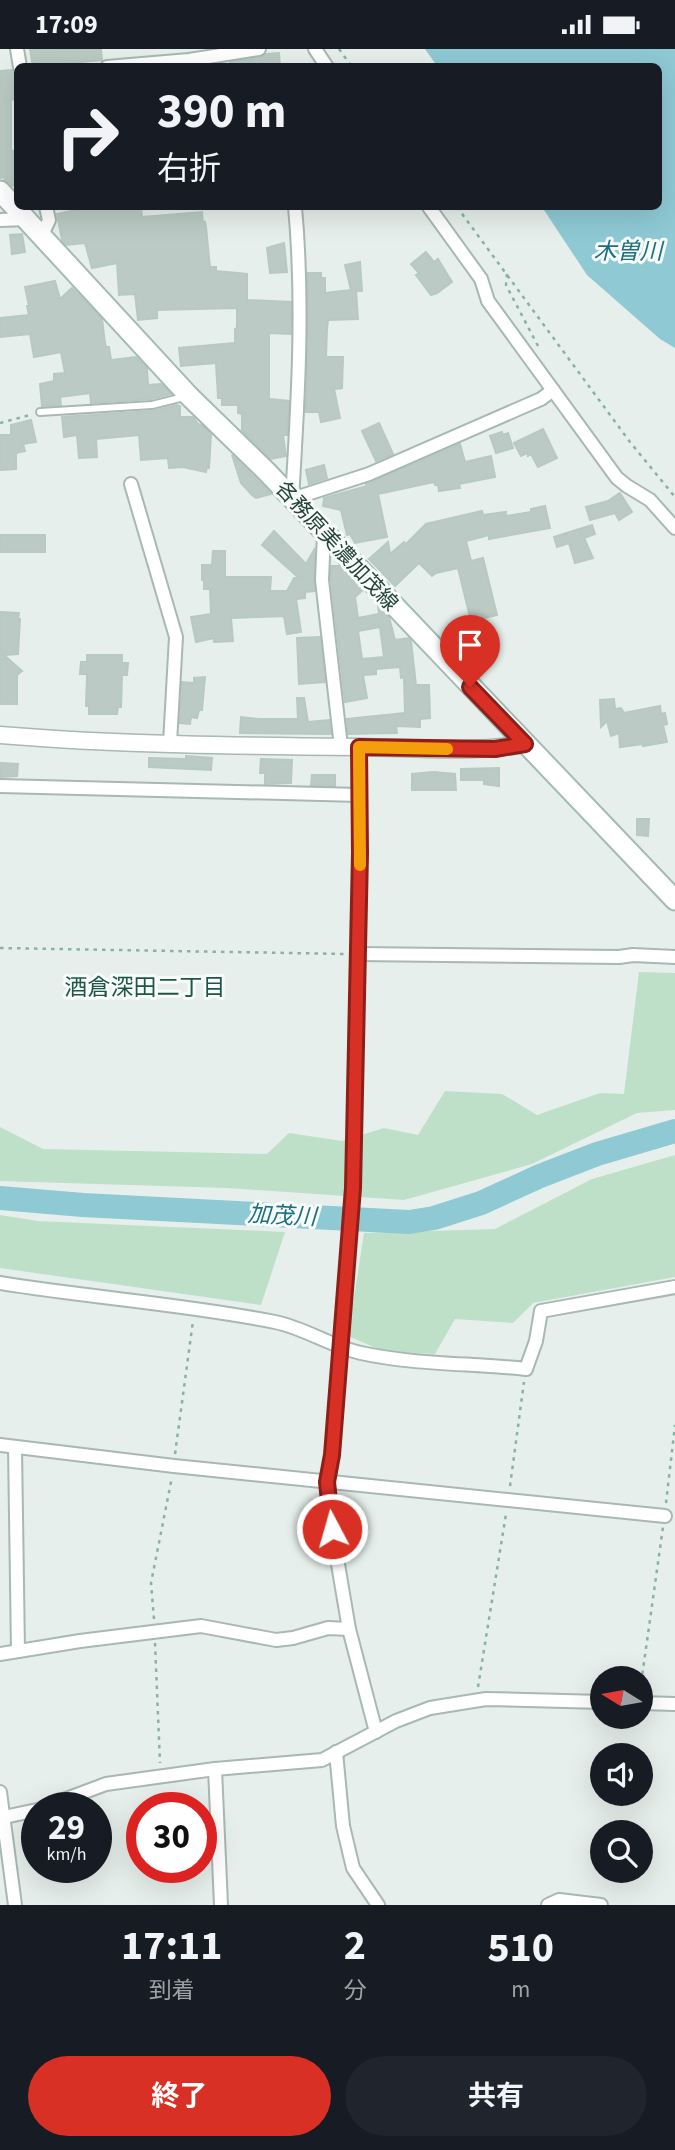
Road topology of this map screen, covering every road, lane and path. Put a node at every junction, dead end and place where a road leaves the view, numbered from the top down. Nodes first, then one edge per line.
1 (258, 49) edge
2 (190, 63) edge
3 (0, 191) edge
4 (14, 206) edge
5 (18, 210) edge
6 (47, 210) edge
7 (295, 210) edge
8 (431, 210) edge
9 (459, 210) edge
10 (27, 219) junction
11 (0, 220) edge
12 (42, 235) junction
13 (507, 274) junction
14 (544, 356) dead end
15 (553, 390) junction
16 (190, 396) junction
17 (40, 412) joint
18 (0, 423) edge
19 (131, 484) dead end
20 (675, 497) edge
21 (292, 499) junction
22 (675, 529) edge
23 (324, 533) junction
24 (0, 735) edge
25 (170, 743) junction
26 (525, 744) junction
27 (341, 747) junction
28 (359, 747) junction
29 (0, 786) edge
30 (360, 795) junction
31 (675, 900) edge
32 (0, 948) edge
33 (358, 954) junction
34 (675, 957) edge
35 (0, 1283) edge
36 (675, 1287) edge
37 (195, 1309) junction
38 (340, 1346) junction
39 (526, 1369) junction
40 (675, 1425) edge
41 (0, 1445) edge
42 (15, 1447) junction
43 (174, 1466) junction
44 (327, 1482) junction
45 (508, 1499) junction
46 (665, 1516) junction
47 (349, 1629) junction
48 (18, 1651) junction
49 (0, 1654) edge
50 (644, 1666) edge
51 (476, 1700) junction
52 (590, 1702) edge
53 (653, 1703) edge
54 (675, 1704) edge
55 (376, 1732) junction
56 (336, 1752) junction
57 (215, 1769) junction
58 (0, 1792) edge
59 (85, 1792) edge
60 (21, 1813) edge
61 (2, 1817) edge
62 (15, 1905) edge
63 (221, 1905) edge
64 (378, 1905) edge
65 (548, 1905) edge
66 (596, 1905) edge

1 - 2 street
3 - 4 main road, 各務原美濃加茂線
5 - 10 main road, 各務原美濃加茂線
6 - 12 street
7 - 21 street
8 - 15 street
9 - 13 path
10 - 11 street
10 - 12 main road, 各務原美濃加茂線
12 - 16 main road, 各務原美濃加茂線
13 - 14 path
13 - 20 path
15 - 21 street
15 - 22 street
16 - 17 lane
16 - 21 main road, 各務原美濃加茂線
17 - 18 path
19 - 25 street
21 - 23 main road, 各務原美濃加茂線
23 - 26 main road, 各務原美濃加茂線
23 - 27 street
24 - 25 street
25 - 27 street
26 - 28 street
26 - 31 main road, 各務原美濃加茂線
27 - 28 street
28 - 30 street
29 - 30 street
30 - 33 street
32 - 33 path
33 - 34 street
33 - 38 street
35 - 37 street
36 - 39 street
37 - 38 street
37 - 43 path
38 - 39 street
38 - 44 street
39 - 45 path
40 - 46 path
41 - 42 street
42 - 43 street
42 - 48 street
43 - 44 street
44 - 45 street
44 - 47 street
45 - 46 street
45 - 51 path
46 - 50 path
47 - 48 street
47 - 55 street
48 - 49 street
51 - 52 street
51 - 55 street
53 - 54 street
55 - 56 street
56 - 57 street
56 - 64 street
57 - 59 street
57 - 63 street
58 - 61 street
60 - 61 street
61 - 62 street
65 - 66 street

